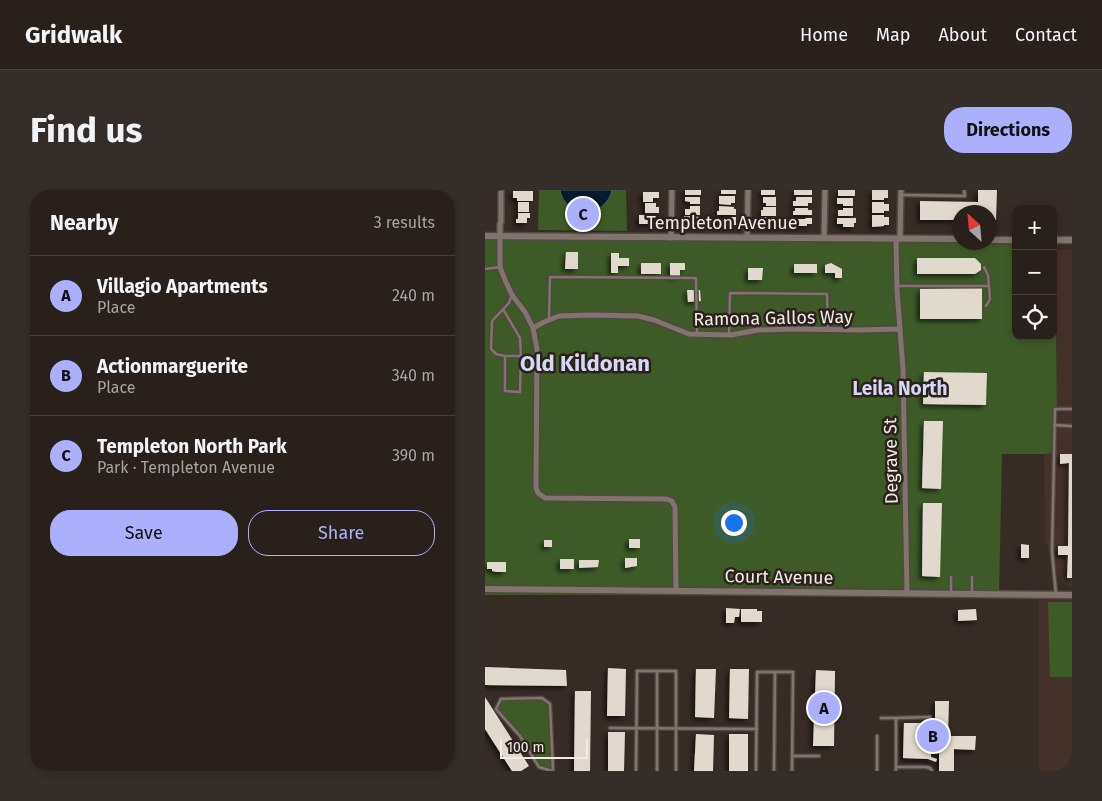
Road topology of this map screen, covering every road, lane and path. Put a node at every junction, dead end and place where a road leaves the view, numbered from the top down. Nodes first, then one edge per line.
1 (501, 190) edge
2 (672, 190) edge
3 (748, 190) edge
4 (825, 190) edge
5 (964, 190) edge
6 (901, 192) edge
7 (485, 236) edge
8 (499, 236) junction
9 (671, 238) junction
10 (747, 238) junction
11 (824, 239) junction
12 (898, 239) junction
13 (952, 240) edge
14 (997, 240) edge
15 (1012, 240) edge
16 (1057, 240) edge
17 (1072, 240) edge
18 (500, 267) junction
19 (984, 267) dead end
20 (485, 270) edge
21 (897, 286) junction
22 (989, 286) junction
23 (512, 295) junction
24 (986, 306) dead end
25 (503, 309) junction
26 (549, 320) junction
27 (533, 328) junction
28 (828, 329) junction
29 (899, 329) junction
30 (697, 334) junction
31 (729, 334) junction
32 (505, 356) junction
33 (521, 356) junction
34 (1072, 409) edge
35 (1054, 425) junction
36 (1072, 426) edge
37 (951, 577) dead end
38 (972, 577) dead end
39 (485, 589) edge
40 (676, 591) junction
41 (907, 593) junction
42 (951, 594) junction
43 (972, 594) junction
44 (1056, 595) junction
45 (1072, 595) edge
46 (657, 671) junction
47 (775, 672) junction
48 (930, 717) dead end
49 (881, 718) dead end
50 (897, 718) junction
51 (610, 728) dead end
52 (636, 728) junction
53 (657, 729) junction
54 (676, 729) junction
55 (757, 729) junction
56 (877, 736) dead end
57 (792, 756) junction
58 (819, 756) dead end
59 (896, 767) junction
60 (553, 771) edge
61 (636, 771) edge
62 (657, 771) edge
63 (675, 771) edge
64 (756, 771) edge
65 (774, 771) edge
66 (792, 771) edge
67 (877, 771) edge
68 (896, 771) edge
69 (932, 771) edge

1 - 8 street
2 - 9 street
3 - 10 street
4 - 11 street
5 - 6 lane
6 - 12 street, Degrave St
7 - 8 street, Templeton Avenue
8 - 9 street, Templeton Avenue
8 - 18 street
9 - 10 street, Templeton Avenue
10 - 11 street, Templeton Avenue
11 - 12 street, Templeton Avenue
12 - 13 street, Templeton Avenue
12 - 21 street, Degrave St
14 - 15 street
16 - 17 street
18 - 20 lane
18 - 23 street
19 - 22 lane
21 - 22 lane
21 - 29 street, Degrave St
22 - 24 lane
23 - 25 lane
23 - 27 street
25 - 32 lane
25 - 33 lane
26 - 27 street, Ramona Gallos Way
26 - 30 street, Ramona Gallos Way
26 - 30 lane
27 - 40 street
28 - 29 street, Ramona Gallos Way
28 - 31 street, Ramona Gallos Way
28 - 31 lane
29 - 41 street, Degrave St
30 - 31 street, Ramona Gallos Way
32 - 33 lane
32 - 33 lane
34 - 35 lane
35 - 36 lane
35 - 44 lane
37 - 42 lane
38 - 43 lane
39 - 40 street, Court Avenue
40 - 41 street, Court Avenue
41 - 42 street, Court Avenue
42 - 43 street, Court Avenue
43 - 44 street, Court Avenue
44 - 45 street, Court Avenue
46 - 52 lane
46 - 53 lane
46 - 54 lane
47 - 55 lane
47 - 57 lane
47 - 65 lane
48 - 50 lane
49 - 50 lane
50 - 59 lane
51 - 52 lane
52 - 53 lane
52 - 61 lane
53 - 54 lane
53 - 62 lane
54 - 55 lane
54 - 63 lane
55 - 64 lane
56 - 67 lane
57 - 58 lane
57 - 66 lane
59 - 68 lane
59 - 69 lane
60 - 60 lane

